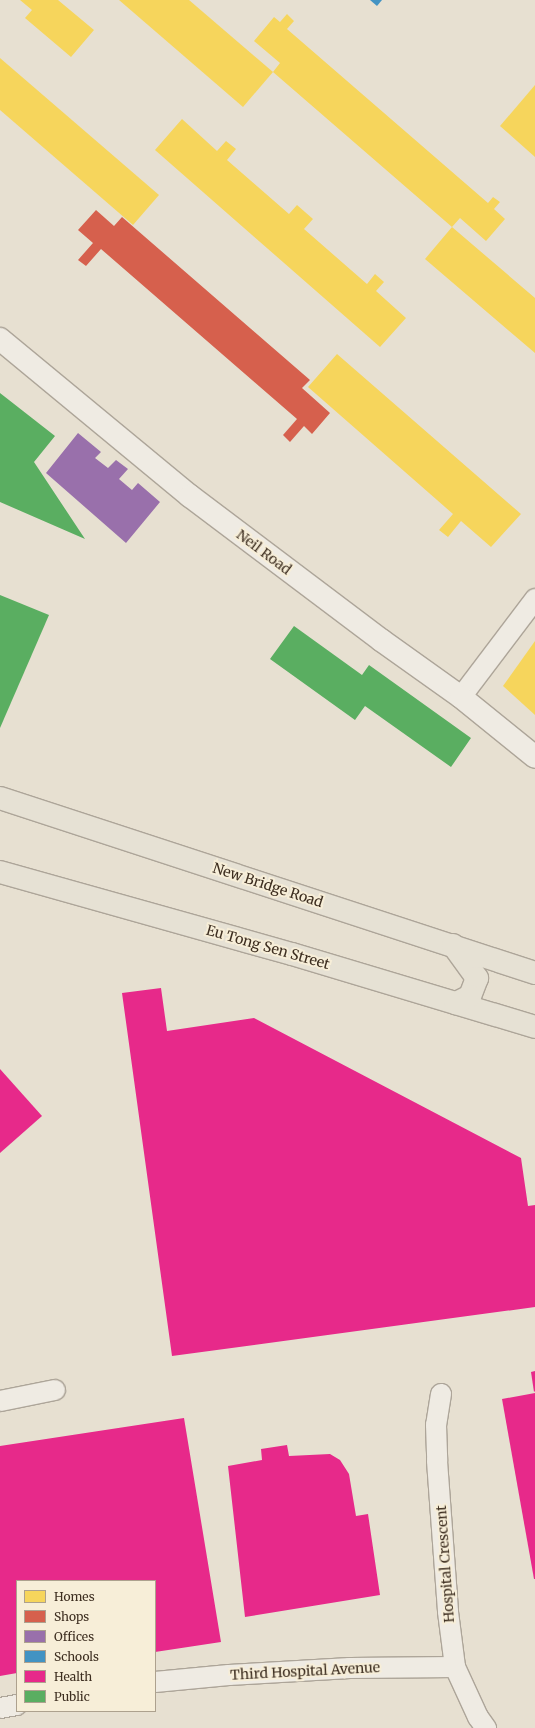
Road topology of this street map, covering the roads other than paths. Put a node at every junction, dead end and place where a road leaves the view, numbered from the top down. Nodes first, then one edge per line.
1 (0, 339) edge
2 (535, 599) edge
3 (461, 697) junction
4 (535, 757) edge
5 (0, 798) edge
6 (0, 872) edge
7 (453, 945) junction
8 (535, 973) edge
9 (456, 1003) junction
10 (535, 1027) edge
11 (55, 1390) dead end
12 (441, 1394) dead end
13 (0, 1401) edge
14 (455, 1667) junction
15 (156, 1682) edge
16 (16, 1706) edge
17 (0, 1708) edge
18 (486, 1728) edge

1 - 3 main road, Neil Road
2 - 3 street
3 - 4 main road, Neil Road
5 - 7 main road, New Bridge Road
6 - 9 main road, Eu Tong Sen Street
7 - 8 main road, New Bridge Road
7 - 9 main road
9 - 10 main road, Eu Tong Sen Street
11 - 13 street
12 - 14 street, Hospital Crescent
14 - 15 street, Third Hospital Avenue
14 - 18 street, Hospital Crescent
16 - 17 street

